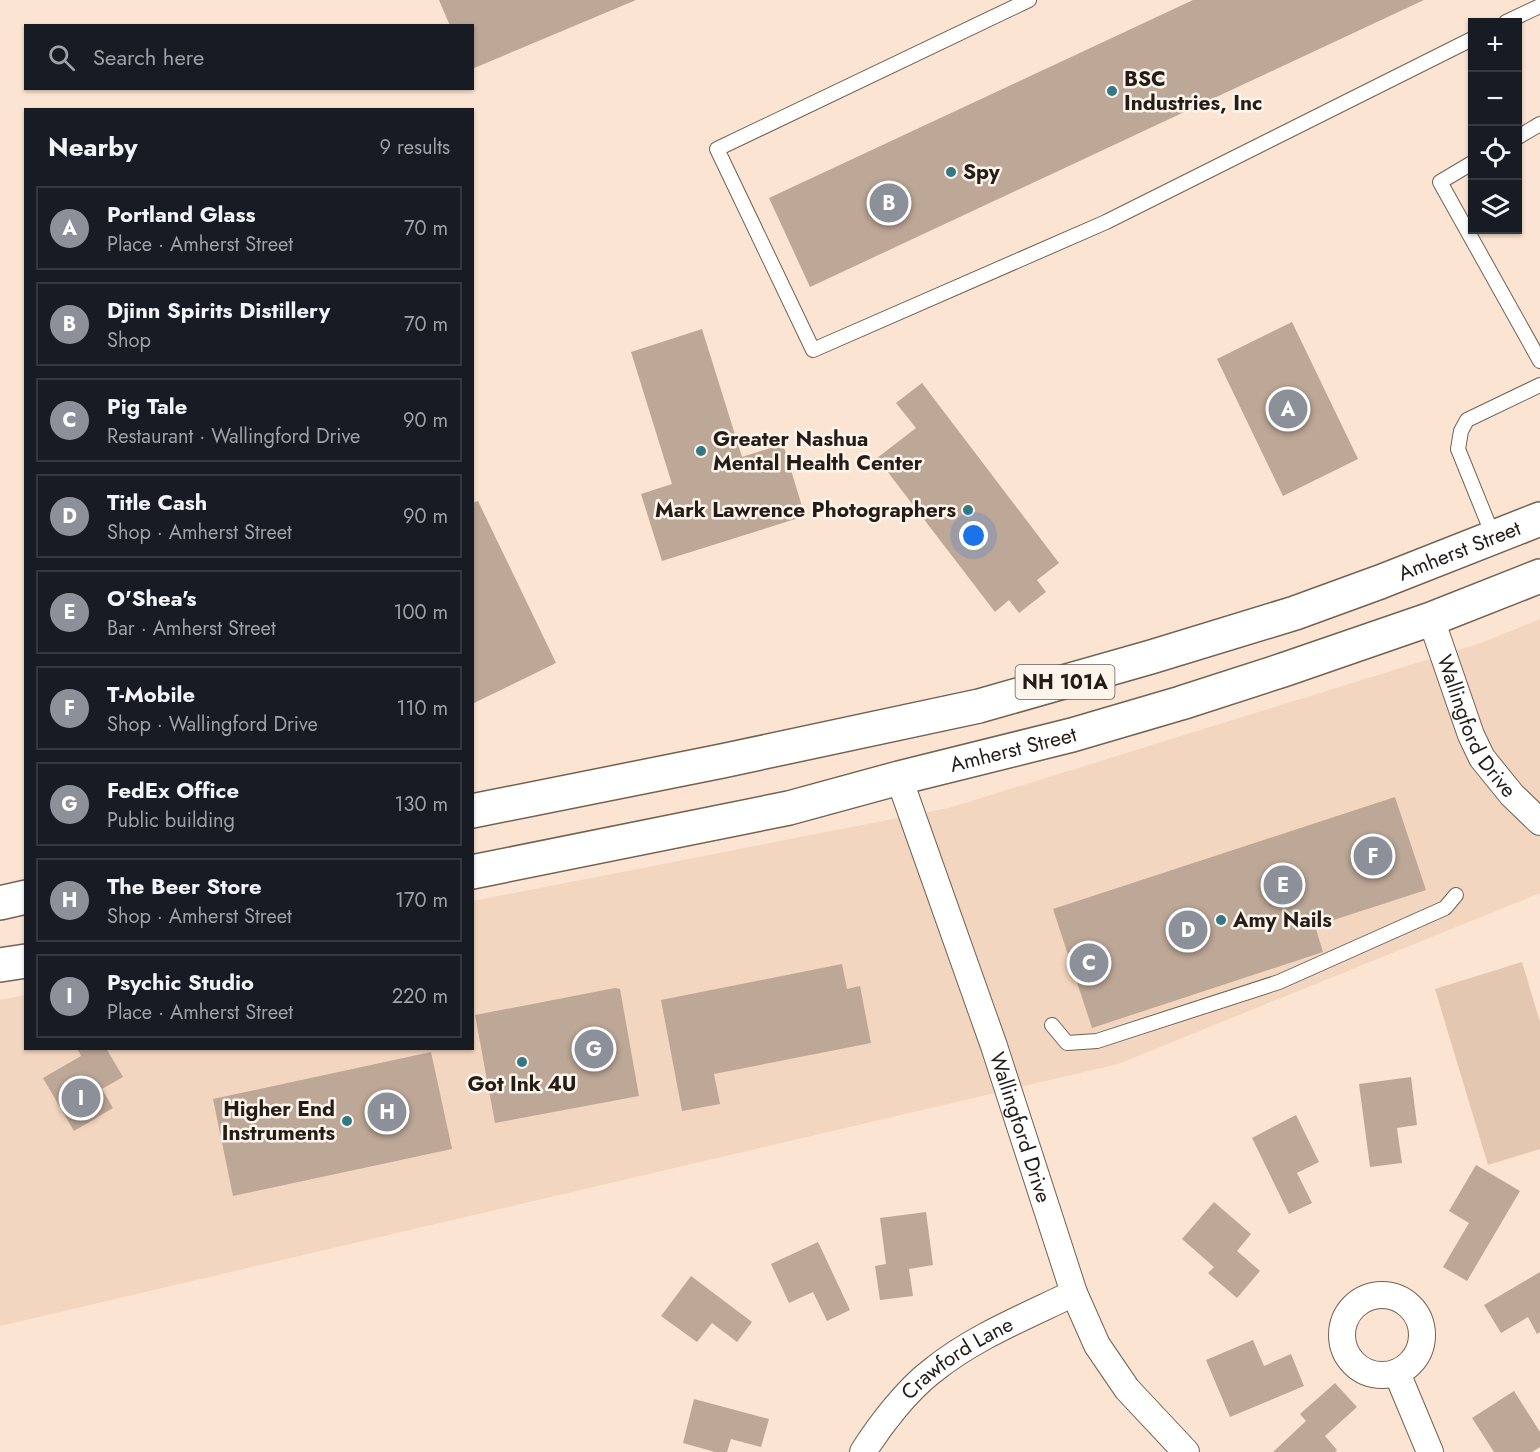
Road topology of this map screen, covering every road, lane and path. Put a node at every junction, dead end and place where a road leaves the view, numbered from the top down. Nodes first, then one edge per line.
1 (1029, 0) edge
2 (1540, 6) edge
3 (1514, 18) edge
4 (1468, 41) edge
5 (1540, 124) edge
6 (1522, 135) edge
7 (1468, 167) edge
8 (1540, 361) edge
9 (1540, 386) edge
10 (1540, 519) edge
11 (1494, 538) junction
12 (1540, 576) edge
13 (1431, 619) junction
14 (899, 778) junction
15 (474, 810) edge
16 (1540, 822) edge
17 (474, 872) edge
18 (1456, 895) dead end
19 (24, 897) edge
20 (0, 903) edge
21 (24, 961) edge
22 (0, 965) edge
23 (1052, 1025) dead end
24 (1074, 1293) junction
25 (1397, 1373) dead end
26 (863, 1452) edge
27 (1186, 1452) edge
28 (1430, 1452) edge

1 - 4 lane
2 - 3 lane
5 - 6 lane
7 - 8 lane
9 - 11 lane
10 - 11 highway, Amherst Street / NH 101A
11 - 15 highway, Amherst Street / NH 101A
12 - 13 highway, Amherst Street / NH 101A
13 - 14 highway, Amherst Street / NH 101A
13 - 16 street, Wallingford Drive
14 - 17 highway, Amherst Street / NH 101A
14 - 24 street, Wallingford Drive
18 - 23 lane
19 - 20 highway
21 - 22 highway
24 - 26 street, Crawford Lane
24 - 27 street, Wallingford Drive
25 - 28 street

